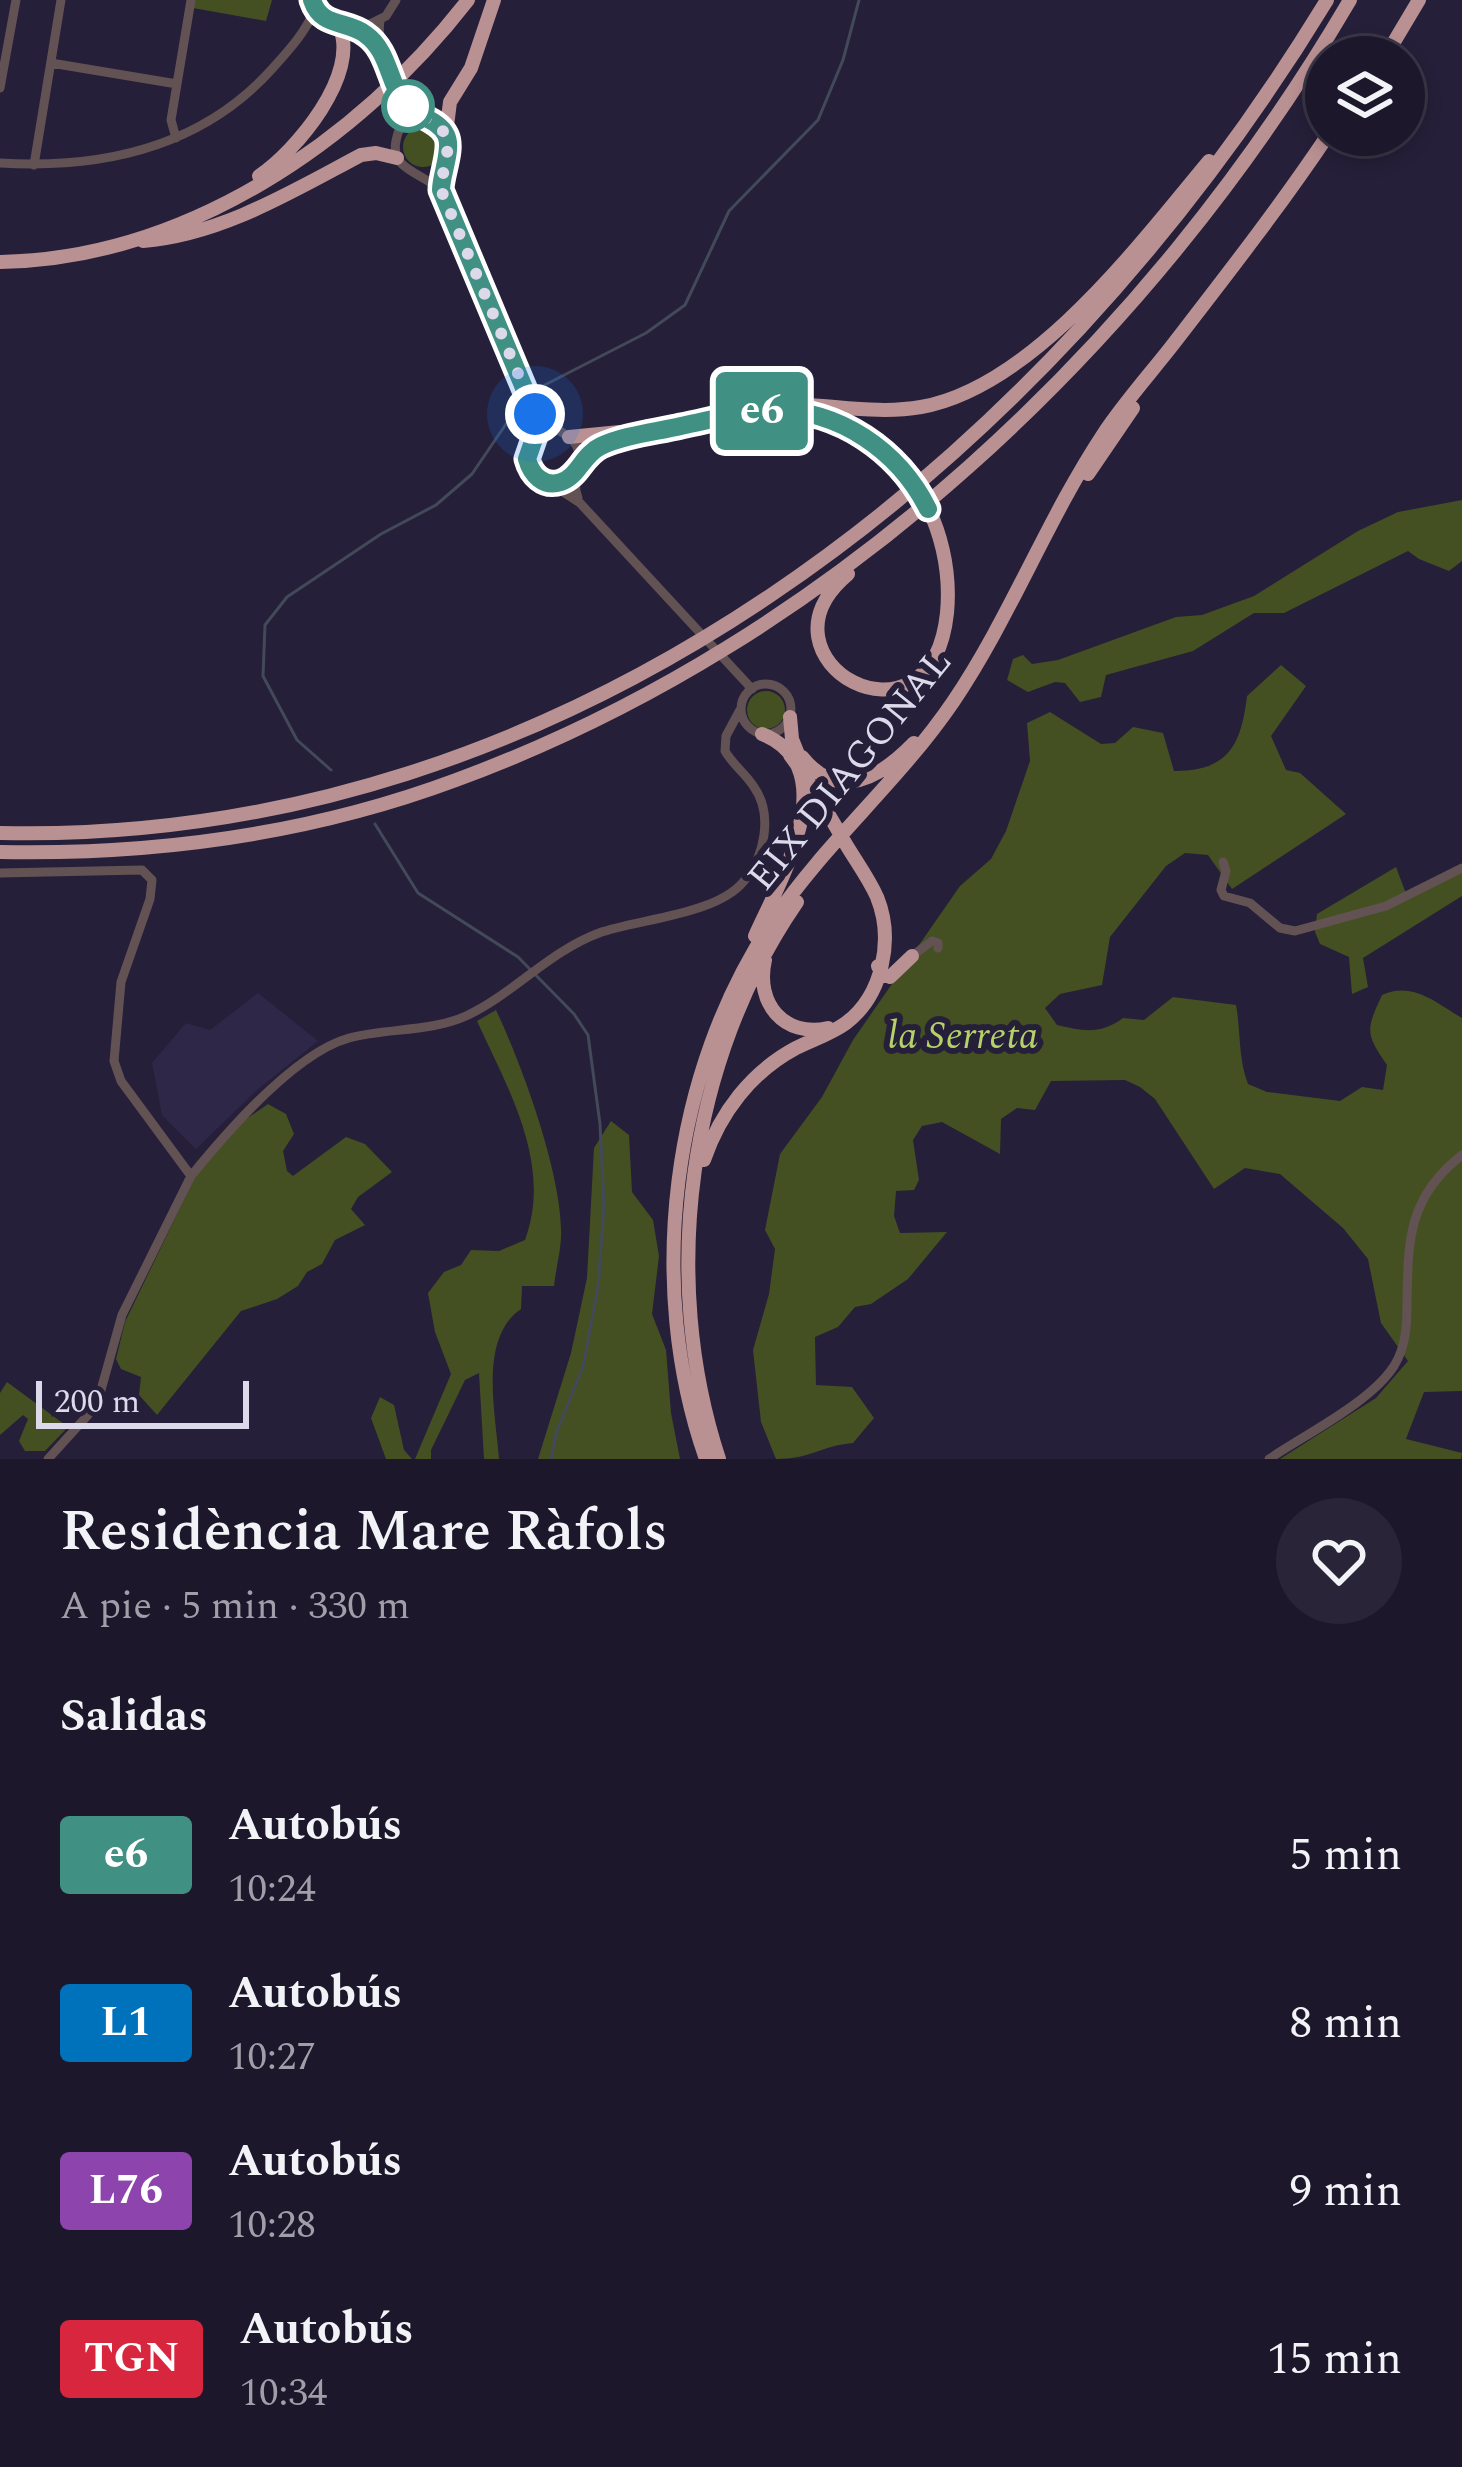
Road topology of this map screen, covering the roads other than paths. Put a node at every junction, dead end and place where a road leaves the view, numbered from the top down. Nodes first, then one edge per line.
1 (16, 0) edge
2 (62, 0) edge
3 (191, 0) edge
4 (396, 0) edge
5 (468, 0) edge
6 (494, 0) edge
7 (1327, 0) edge
8 (1350, 0) edge
9 (1414, 0) edge
10 (314, 5) edge
11 (380, 21) junction
12 (334, 24) junction
13 (360, 29) junction
14 (305, 32) junction
15 (1393, 36) edge
16 (380, 47) junction
17 (51, 63) junction
18 (177, 84) junction
19 (0, 88) edge
20 (403, 102) junction
21 (424, 120) junction
22 (404, 128) junction
23 (446, 134) junction
24 (176, 138) junction
25 (1235, 138) junction
26 (1313, 156) edge
27 (1322, 156) edge
28 (398, 158) junction
29 (0, 163) edge
30 (34, 165) junction
31 (441, 166) junction
32 (423, 173) junction
33 (441, 190) junction
34 (120, 242) junction
35 (0, 262) edge
36 (1052, 386) junction
37 (535, 414) junction
38 (564, 435) junction
39 (532, 442) junction
40 (577, 469) junction
41 (552, 484) junction
42 (580, 503) junction
43 (752, 689) junction
44 (951, 705) junction
45 (740, 710) junction
46 (790, 717) junction
47 (758, 733) junction
48 (726, 736) junction
49 (793, 752) junction
50 (0, 832) edge
51 (0, 852) edge
52 (1223, 862) dead end
53 (1462, 868) edge
54 (0, 873) edge
55 (790, 913) junction
56 (879, 915) junction
57 (938, 949) dead end
58 (912, 956) junction
59 (888, 973) junction
60 (716, 1029) junction
61 (1462, 1155) edge
62 (191, 1176) junction
63 (692, 1228) junction
64 (48, 1459) edge
65 (706, 1459) edge
66 (719, 1459) edge
67 (1269, 1459) edge

1 - 19 street
2 - 17 street
3 - 18 street
4 - 11 street
5 - 34 highway
6 - 23 highway
7 - 25 highway
8 - 36 highway
9 - 15 highway
10 - 12 street
10 - 14 street
11 - 13 street
11 - 16 street
12 - 13 street
12 - 14 street
12 - 34 highway
13 - 16 street
14 - 24 street
16 - 20 street
17 - 18 street
17 - 30 street
18 - 24 street
20 - 21 street
20 - 22 street
21 - 22 street
21 - 23 street
22 - 28 street
23 - 31 street
24 - 30 street
25 - 38 highway
25 - 50 highway
26 - 44 highway, EIX DIAGONAL
27 - 55 highway, EIX DIAGONAL
28 - 32 street
28 - 34 highway
29 - 30 street
31 - 32 street
31 - 33 street
32 - 33 street
33 - 37 street
34 - 35 highway
36 - 40 highway
36 - 51 highway
37 - 38 street
37 - 39 street
38 - 39 street
38 - 40 street
39 - 41 street
40 - 41 street
40 - 42 street
41 - 42 street
42 - 43 street
43 - 45 street
43 - 46 street
44 - 49 highway
44 - 60 highway, EIX DIAGONAL
45 - 47 street
45 - 48 street
46 - 47 street
46 - 49 highway
47 - 48 street
47 - 49 highway
48 - 62 street
49 - 56 highway
49 - 60 highway
52 - 53 street
54 - 62 street
55 - 56 highway
55 - 63 highway, EIX DIAGONAL
56 - 58 highway
56 - 59 highway
57 - 58 street
58 - 59 highway
59 - 63 highway
60 - 65 highway, EIX DIAGONAL
61 - 67 street
62 - 64 street
63 - 66 highway, EIX DIAGONAL

